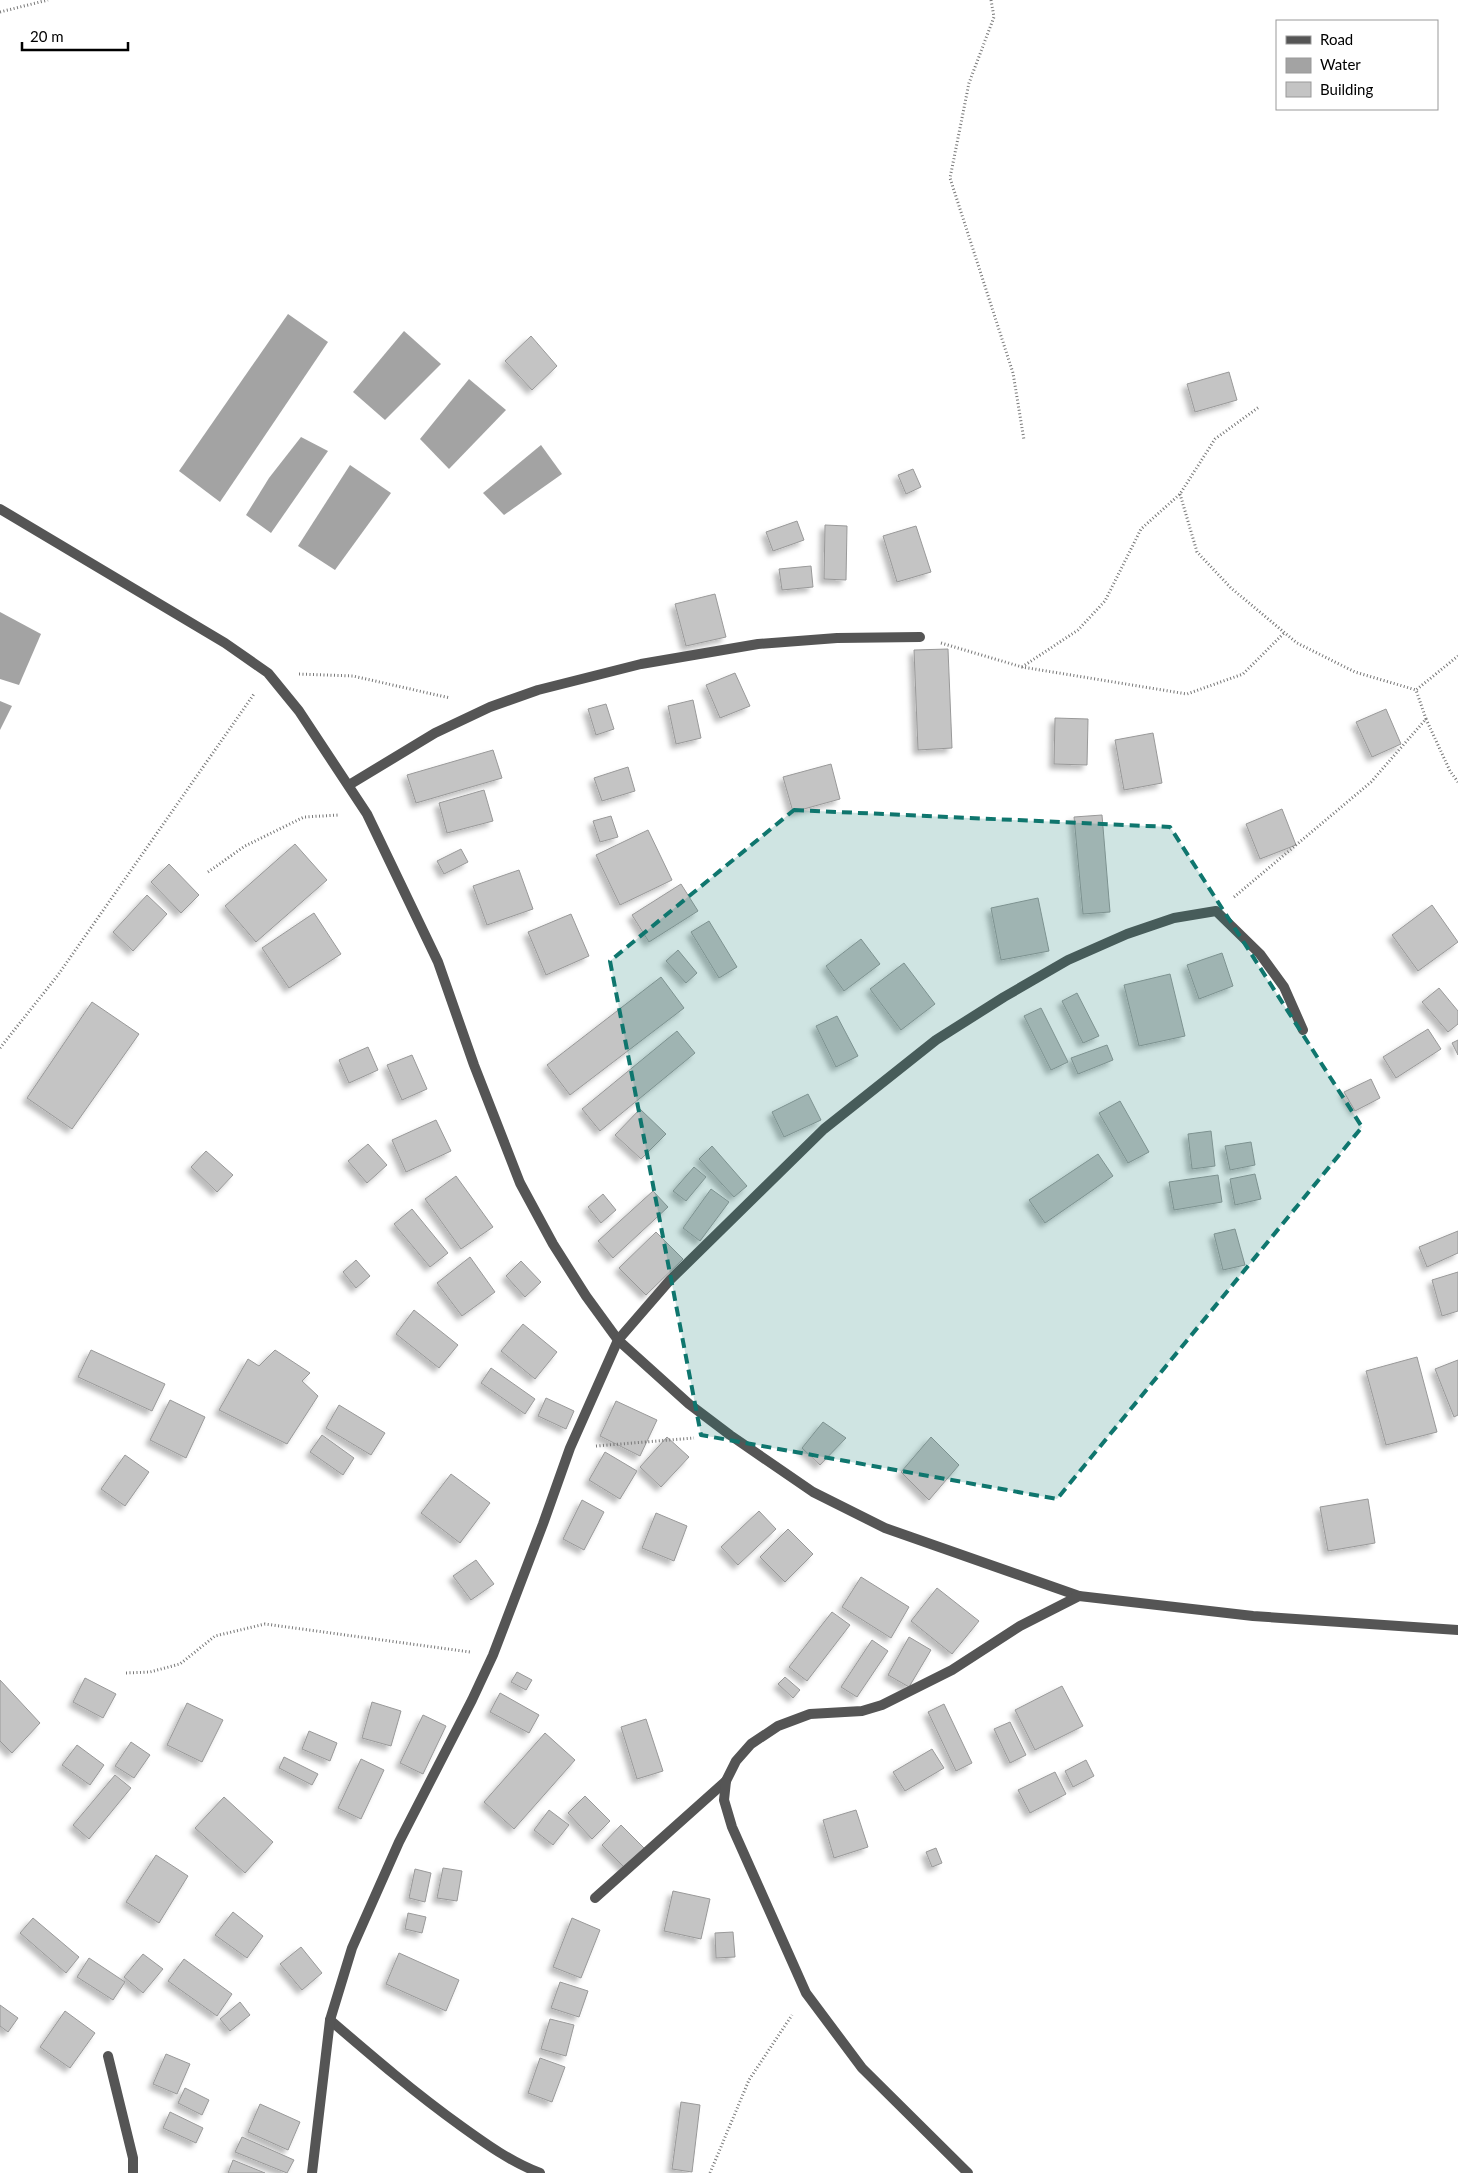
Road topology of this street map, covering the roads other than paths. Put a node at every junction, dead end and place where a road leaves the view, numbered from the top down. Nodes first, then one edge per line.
1 (0, 509) edge
2 (920, 637) road end
3 (349, 785) junction
4 (1303, 1030) dead end
5 (618, 1340) junction
6 (1079, 1596) junction
7 (1458, 1630) edge
8 (726, 1781) junction
9 (595, 1898) dead end
10 (330, 2020) junction
11 (108, 2056) dead end
12 (133, 2173) edge
13 (312, 2173) edge
14 (540, 2173) edge
15 (968, 2173) edge

1 - 3 street
2 - 3 street
3 - 5 street
4 - 5 street
5 - 6 street
5 - 10 street
6 - 7 street
6 - 8 street
8 - 9 street
8 - 15 street
10 - 13 street
10 - 14 street
11 - 12 street

